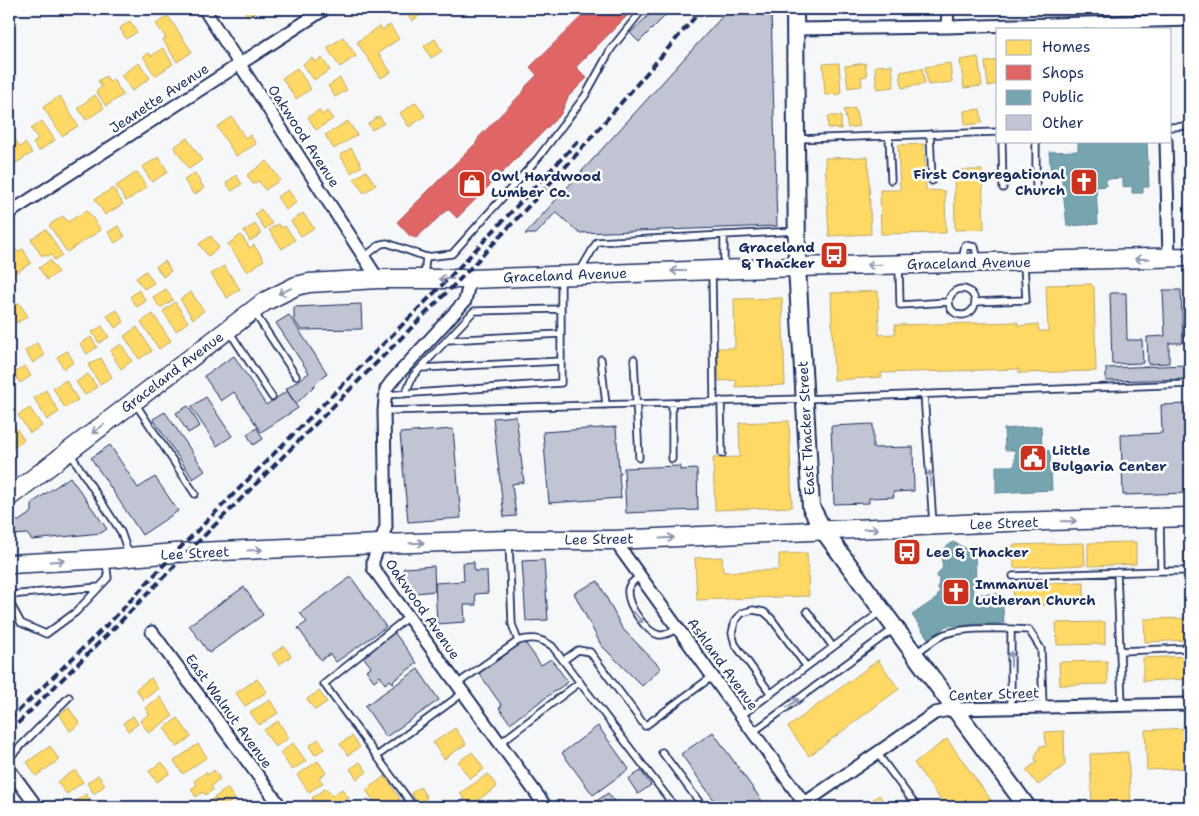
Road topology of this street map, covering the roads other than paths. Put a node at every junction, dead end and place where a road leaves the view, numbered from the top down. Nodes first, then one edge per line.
1 (204, 9) edge
2 (325, 9) edge
3 (643, 9) edge
4 (795, 9) edge
5 (948, 9) edge
6 (1190, 20) edge
7 (1162, 25) edge
8 (947, 27) junction
9 (795, 29) junction
10 (240, 64) junction
11 (1172, 126) edge
12 (1190, 126) edge
13 (996, 132) edge
14 (930, 134) junction
15 (889, 136) junction
16 (796, 139) junction
17 (1002, 142) edge
18 (1036, 142) edge
19 (1166, 142) edge
20 (891, 180) dead end
21 (932, 181) dead end
22 (1036, 186) dead end
23 (1003, 188) dead end
24 (9, 213) edge
25 (796, 231) junction
26 (724, 235) junction
27 (364, 257) junction
28 (426, 257) junction
29 (1190, 257) edge
30 (1169, 258) junction
31 (1024, 262) junction
32 (898, 265) junction
33 (797, 267) junction
34 (718, 270) junction
35 (569, 275) junction
36 (378, 279) junction
37 (424, 279) junction
38 (470, 279) junction
39 (948, 302) junction
40 (975, 302) junction
41 (561, 309) junction
42 (253, 310) junction
43 (228, 329) junction
44 (561, 334) junction
45 (447, 340) junction
46 (601, 359) dead end
47 (634, 359) dead end
48 (561, 361) junction
49 (421, 368) junction
50 (296, 376) dead end
51 (1190, 384) edge
52 (405, 394) junction
53 (924, 394) junction
54 (385, 395) junction
55 (272, 397) dead end
56 (804, 399) junction
57 (134, 401) junction
58 (718, 402) junction
59 (672, 403) junction
60 (635, 404) junction
61 (606, 405) junction
62 (384, 411) junction
63 (68, 451) junction
64 (722, 454) dead end
65 (639, 458) dead end
66 (672, 459) dead end
67 (194, 494) dead end
68 (9, 497) edge
69 (1190, 517) edge
70 (1160, 518) junction
71 (934, 526) junction
72 (822, 530) junction
73 (509, 540) junction
74 (614, 540) junction
75 (379, 544) junction
76 (129, 557) junction
77 (106, 559) junction
78 (9, 564) edge
79 (1161, 571) junction
80 (1190, 571) edge
81 (1118, 572) junction
82 (640, 576) junction
83 (1013, 576) dead end
84 (99, 587) junction
85 (9, 595) edge
86 (9, 601) edge
87 (807, 611) dead end
88 (882, 611) junction
89 (408, 616) junction
90 (678, 628) junction
91 (895, 628) junction
92 (1011, 629) junction
93 (152, 632) dead end
94 (518, 641) junction
95 (833, 647) junction
96 (1190, 648) edge
97 (1120, 651) junction
98 (914, 654) junction
99 (564, 660) junction
100 (806, 666) junction
101 (713, 676) junction
102 (580, 682) junction
103 (460, 689) junction
104 (771, 694) junction
105 (69, 697) dead end
106 (1190, 704) edge
107 (1122, 705) junction
108 (1043, 707) junction
109 (1011, 708) junction
110 (954, 709) junction
111 (742, 716) junction
112 (754, 732) junction
113 (500, 743) junction
114 (662, 752) dead end
115 (877, 753) junction
116 (377, 756) junction
117 (9, 758) edge
118 (9, 769) edge
119 (671, 806) edge
120 (803, 806) edge
121 (37, 807) edge
122 (281, 807) edge
123 (414, 807) edge
124 (546, 807) edge
125 (702, 807) edge
126 (917, 807) edge
127 (1026, 807) edge

1 - 10 street, Oakwood Avenue
2 - 10 street, Jeanette Avenue
3 - 28 lane
4 - 9 street, East Thacker Street
5 - 8 street
6 - 7 street
7 - 8 street
8 - 9 street
9 - 16 street, East Thacker Street
10 - 24 street, Jeanette Avenue
10 - 27 street, Oakwood Avenue
11 - 12 lane
13 - 14 lane
14 - 15 lane
14 - 21 lane
15 - 16 lane
15 - 20 lane
16 - 25 street, East Thacker Street
17 - 23 lane
18 - 22 lane
19 - 30 street
25 - 26 lane
25 - 33 street, East Thacker Street
26 - 34 lane
26 - 35 lane
27 - 28 lane
27 - 36 street, Oakwood Avenue
28 - 37 lane
29 - 30 main road, Graceland Avenue
30 -> 31 main road, Graceland Avenue
31 - 32 main road, Graceland Avenue
31 - 40 lane
32 -> 33 main road, Graceland Avenue
32 - 39 lane
33 - 34 main road, Graceland Avenue
33 - 56 street, East Thacker Street
34 -> 35 main road, Graceland Avenue
34 - 58 lane
35 - 38 main road, Graceland Avenue
35 - 41 lane
36 - 37 main road, Graceland Avenue
36 -> 42 main road, Graceland Avenue
38 -> 37 main road, Graceland Avenue
38 - 54 street, Oakwood Avenue
39 - 40 lane
39 - 40 lane
41 - 44 lane
41 - 45 lane
42 - 43 main road, Graceland Avenue
42 - 50 lane
43 - 55 lane
43 - 57 main road, Graceland Avenue
44 - 45 lane
44 - 48 lane
45 - 49 lane
46 - 61 lane
47 - 60 lane
48 - 49 lane
48 - 52 lane
49 - 52 lane
51 - 53 lane
52 - 54 lane
53 - 56 lane
71 -> 53 lane
54 - 62 street, Oakwood Avenue
56 - 58 lane
56 - 72 street, East Thacker Street
57 -> 63 main road, Graceland Avenue
57 - 67 lane
58 - 59 lane
58 - 64 lane
59 - 60 lane
59 - 66 lane
60 - 61 lane
60 - 65 lane
61 - 62 lane
62 - 75 street, Oakwood Avenue
63 - 68 main road, Graceland Avenue
63 - 76 lane
69 - 70 main road, Lee Street
71 -> 70 main road, Lee Street
70 - 79 lane
72 -> 71 main road, Lee Street
74 -> 72 main road, Lee Street
72 - 88 street, East Thacker Street
73 - 74 main road, Lee Street
75 -> 73 main road, Lee Street
73 - 94 lane
74 - 82 street, Ashland Avenue
76 -> 75 main road, Lee Street
75 - 89 street, Oakwood Avenue
76 - 77 main road, Lee Street
78 -> 77 main road, Lee Street
77 - 84 lane
79 - 80 lane
79 - 81 lane
81 - 83 lane
81 - 97 lane
82 - 90 street, Ashland Avenue
82 -> 90 lane
84 - 85 lane
84 - 86 lane
87 - 95 lane
88 - 91 street, East Thacker Street
88 - 95 lane
89 - 103 street, Oakwood Avenue
89 - 116 lane
90 - 101 street, Ashland Avenue
91 - 98 street, East Thacker Street
112 -> 91 lane
92 - 98 lane
92 - 108 lane
109 -> 92 lane
93 - 122 street, East Walnut Avenue
94 - 99 lane
94 - 103 lane
95 - 100 lane
96 - 97 lane
97 - 107 lane
98 - 110 street, East Thacker Street
99 - 101 lane
99 - 102 lane
100 - 104 lane
100 - 104 lane
101 - 111 street, Ashland Avenue
102 - 113 lane
102 - 119 lane
103 - 113 street, Oakwood Avenue
103 - 116 lane
104 - 111 lane
105 - 117 lane
106 - 107 street, Center Street
107 - 108 street, Center Street
108 - 109 street, Center Street
109 - 110 street, Center Street
110 - 115 street, Center Street
110 - 127 street, East Thacker Street
111 - 112 street, Ashland Avenue
112 - 120 street, Ashland Avenue
113 - 124 street, Oakwood Avenue
114 - 125 lane
115 - 120 street, Center Street
115 - 126 lane
116 - 123 lane
118 - 121 street

